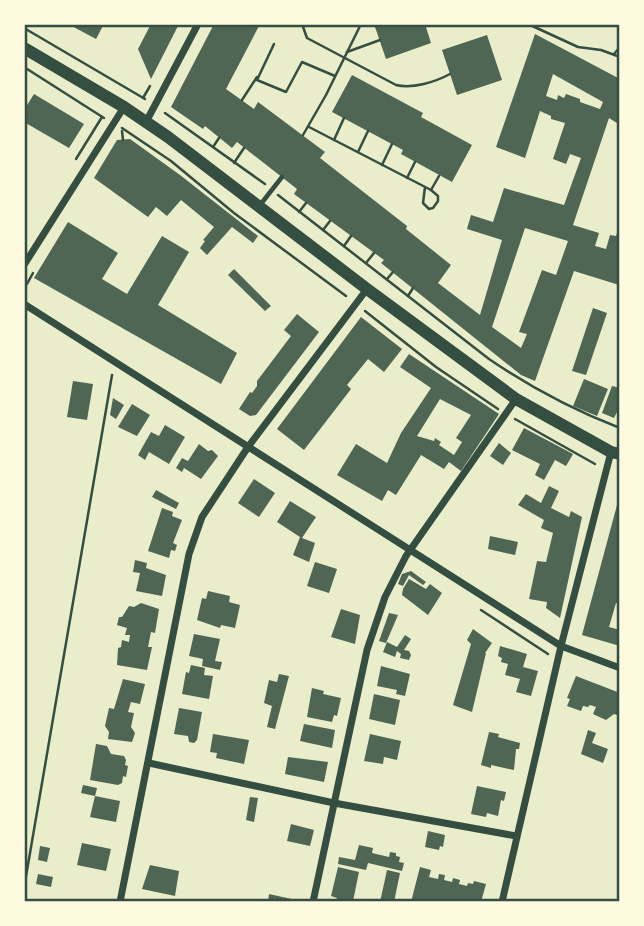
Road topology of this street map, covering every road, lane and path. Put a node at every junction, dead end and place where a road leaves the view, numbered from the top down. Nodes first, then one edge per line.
1 (198, 24) edge
2 (302, 24) edge
3 (361, 24) edge
4 (528, 24) edge
5 (24, 27) edge
6 (380, 40) dead end
7 (274, 44) dead end
8 (620, 47) edge
9 (24, 48) edge
10 (347, 52) junction
11 (614, 54) junction
12 (620, 57) edge
13 (344, 58) junction
14 (24, 67) edge
15 (450, 74) dead end
16 (335, 76) junction
17 (257, 77) junction
18 (242, 100) dead end
19 (156, 106) junction
20 (124, 107) junction
21 (344, 118) dead end
22 (115, 122) junction
23 (146, 122) junction
24 (309, 127) junction
25 (122, 131) dead end
26 (368, 131) dead end
27 (303, 135) dead end
28 (219, 138) dead end
29 (123, 140) dead end
30 (334, 140) junction
31 (392, 144) dead end
32 (213, 147) junction
33 (244, 148) dead end
34 (358, 152) junction
35 (415, 162) dead end
36 (234, 163) junction
37 (382, 164) junction
38 (439, 176) dead end
39 (282, 177) dead end
40 (407, 178) junction
41 (425, 187) junction
42 (272, 190) junction
43 (431, 190) junction
44 (306, 203) dead end
45 (260, 206) junction
46 (299, 212) junction
47 (330, 221) dead end
48 (323, 230) junction
49 (351, 236) dead end
50 (344, 246) junction
51 (374, 253) dead end
52 (366, 263) junction
53 (24, 265) edge
54 (393, 272) dead end
55 (387, 279) junction
56 (413, 288) dead end
57 (367, 289) junction
58 (408, 296) junction
59 (24, 304) edge
60 (357, 305) junction
61 (115, 361) junction
62 (516, 399) junction
63 (506, 414) junction
64 (620, 428) edge
65 (248, 447) junction
66 (615, 453) edge
67 (605, 469) junction
68 (411, 550) junction
69 (561, 646) junction
70 (620, 668) edge
71 (149, 763) junction
72 (334, 803) junction
73 (516, 836) junction
74 (24, 888) edge
75 (120, 901) edge
76 (313, 901) edge
77 (502, 901) edge

1 - 19 street
2 - 13 path
3 - 10 path
4 - 11 path
5 - 19 path
6 - 10 path
7 - 17 path
8 - 11 path
9 - 20 main road
10 - 13 path
11 - 12 path
13 - 15 path
13 - 16 path
14 - 22 path
16 - 17 path
16 - 24 path
17 - 18 path
19 - 23 street
19 - 32 path
20 - 22 street
20 - 23 main road
21 - 30 path
22 - 53 street
22 - 60 path
23 - 45 main road
24 - 27 path
24 - 30 path
25 - 29 path
26 - 34 path
28 - 32 path
30 - 34 path
31 - 37 path
32 - 36 path
33 - 36 path
34 - 37 path
35 - 40 path
36 - 42 path
37 - 40 path
38 - 43 path
39 - 42 lane
40 - 41 path
41 - 43 path
41 - 43 path
42 - 45 lane
42 - 46 path
44 - 46 path
45 - 57 main road
46 - 48 path
47 - 48 path
48 - 50 path
49 - 50 path
50 - 52 path
51 - 52 path
52 - 55 path
54 - 55 path
55 - 58 path
56 - 58 path
57 - 60 street
57 - 62 main road
58 - 64 path
59 - 61 street
60 - 63 path
60 - 65 street
61 - 65 street
61 - 74 path
62 - 63 street
62 - 66 main road
63 - 67 path
63 - 68 street
65 - 68 street
65 - 71 street
66 - 67 street
67 - 69 street
68 - 69 street
68 - 72 street
69 - 70 street
69 - 73 street
71 - 72 street
71 - 75 street
72 - 73 street
72 - 76 street
73 - 77 street

